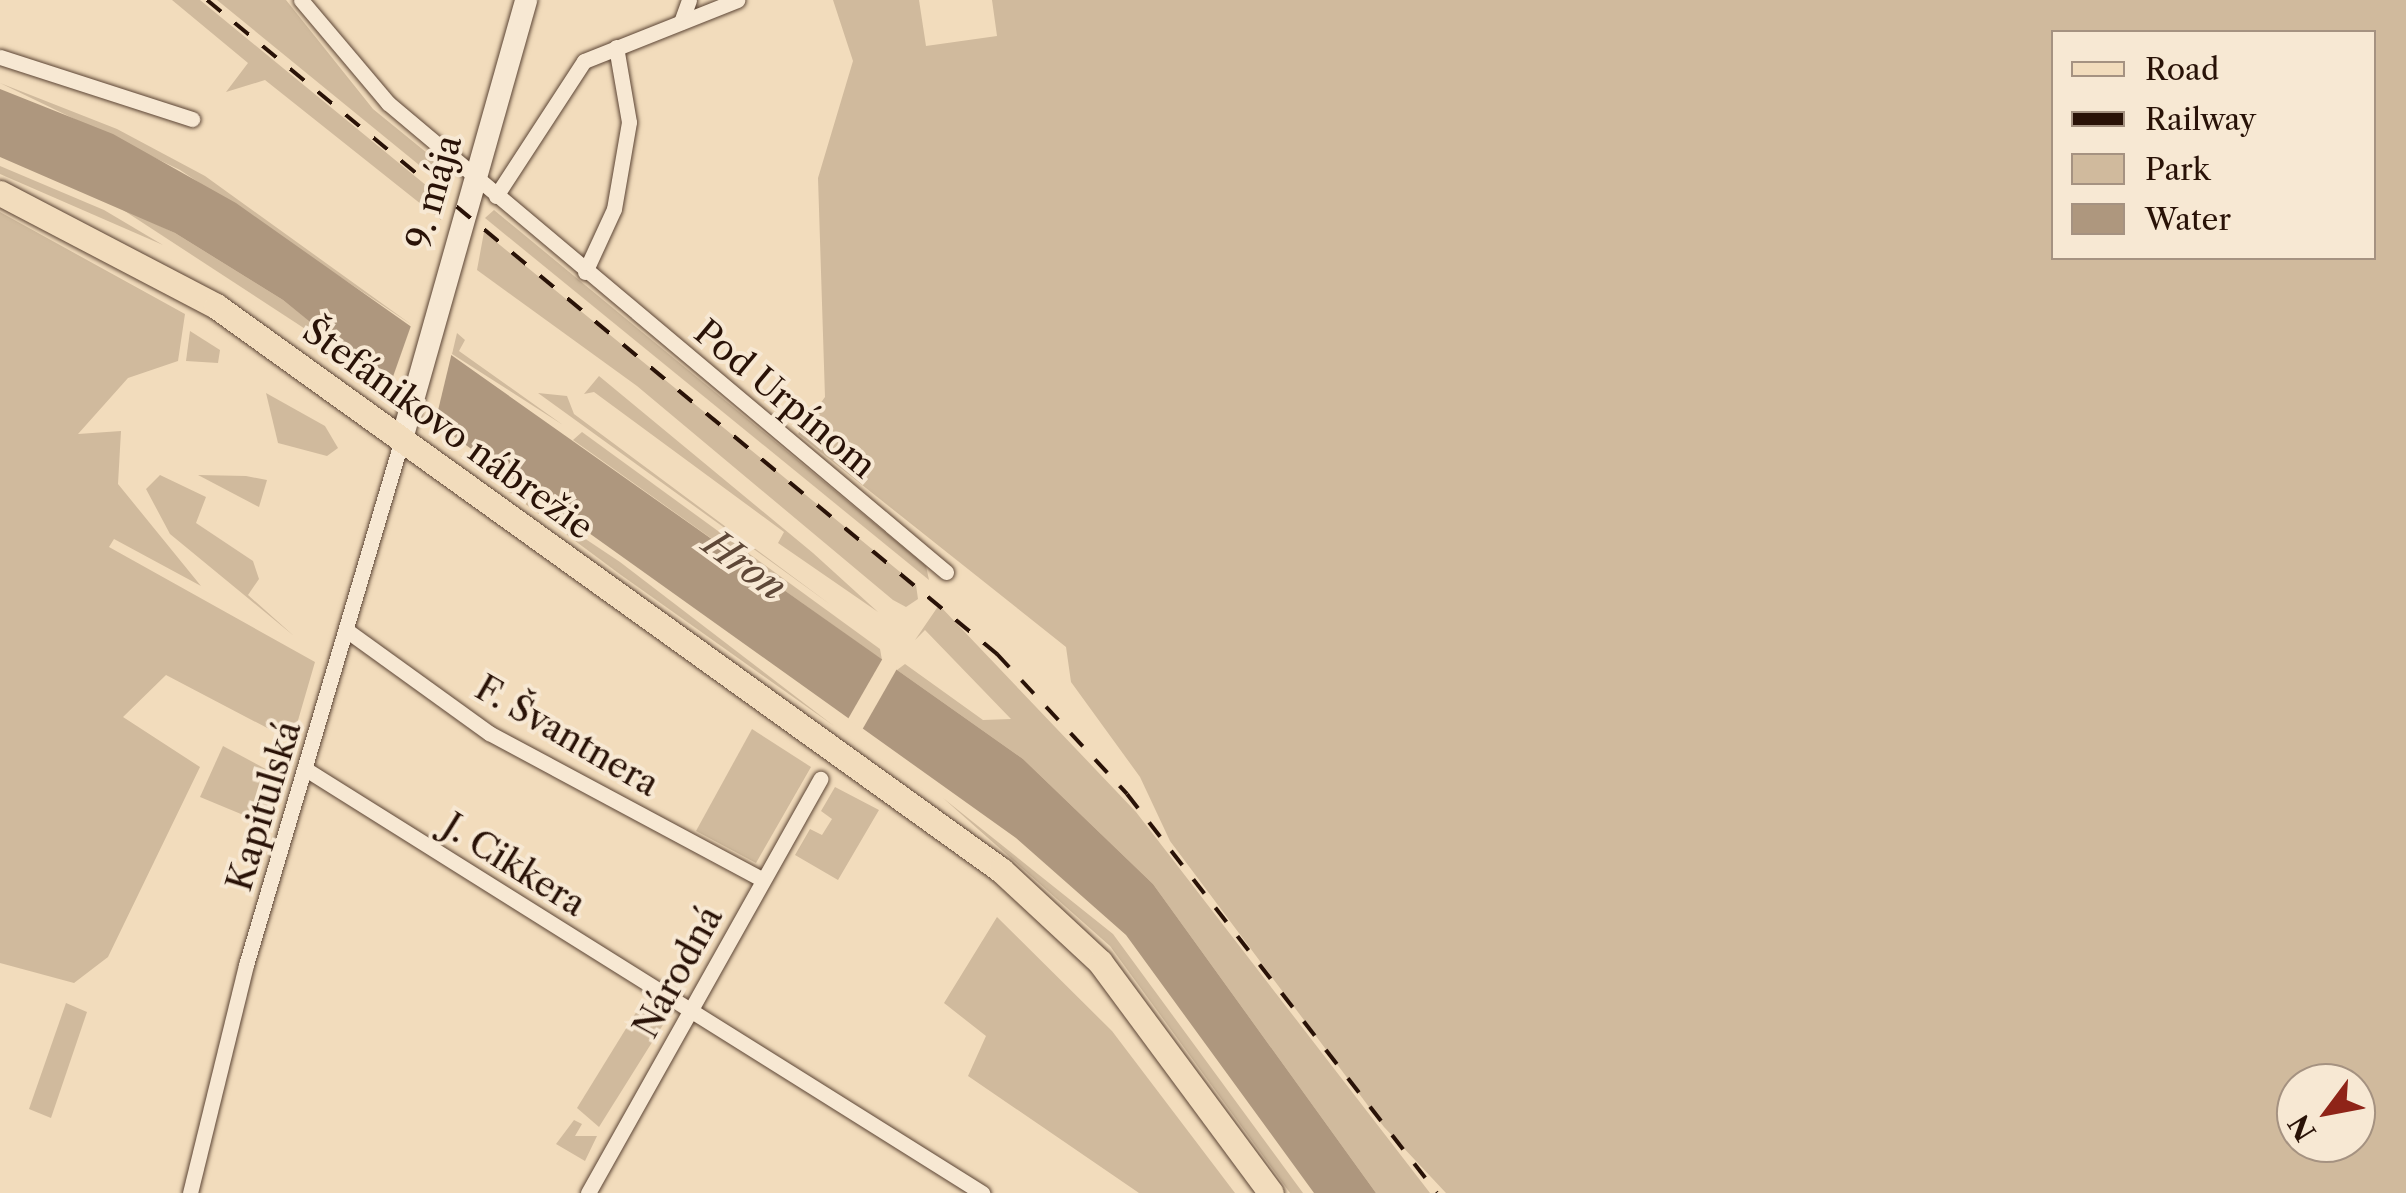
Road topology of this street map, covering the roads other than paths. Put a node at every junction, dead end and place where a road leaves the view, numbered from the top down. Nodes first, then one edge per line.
1 (301, 0) edge
2 (526, 0) edge
3 (689, 0) edge
4 (737, 0) edge
5 (681, 22) junction
6 (616, 46) junction
7 (0, 57) edge
8 (192, 119) dead end
9 (474, 178) junction
10 (0, 193) edge
11 (496, 196) junction
12 (585, 272) junction
13 (402, 438) junction
14 (946, 572) dead end
15 (349, 632) junction
16 (308, 770) junction
17 (820, 779) dead end
18 (763, 880) junction
19 (689, 1011) junction
20 (190, 1193) edge
21 (588, 1193) edge
22 (982, 1193) edge
23 (1270, 1193) edge

1 - 9 street, Pod Urpínom
2 - 9 main road, 9. mája
3 - 5 street
4 - 5 street
5 - 6 street
6 - 11 street
6 - 12 street
7 - 8 street
9 - 11 street, Pod Urpínom
9 - 13 main road, 9. mája
10 - 13 main road, Štefánikovo nábrežie
11 - 12 street, Pod Urpínom
12 - 14 street, Pod Urpínom
13 - 15 street, Kapitulská
13 - 23 main road, Štefánikovo nábrežie
15 - 16 street, Kapitulská
15 - 18 street, F. Švantnera
16 - 19 street, J. Cikkera
16 - 20 street, Kapitulská
17 - 18 street, Národná
18 - 19 street, Národná
19 - 21 street, Národná
19 - 22 street, J. Cikkera

